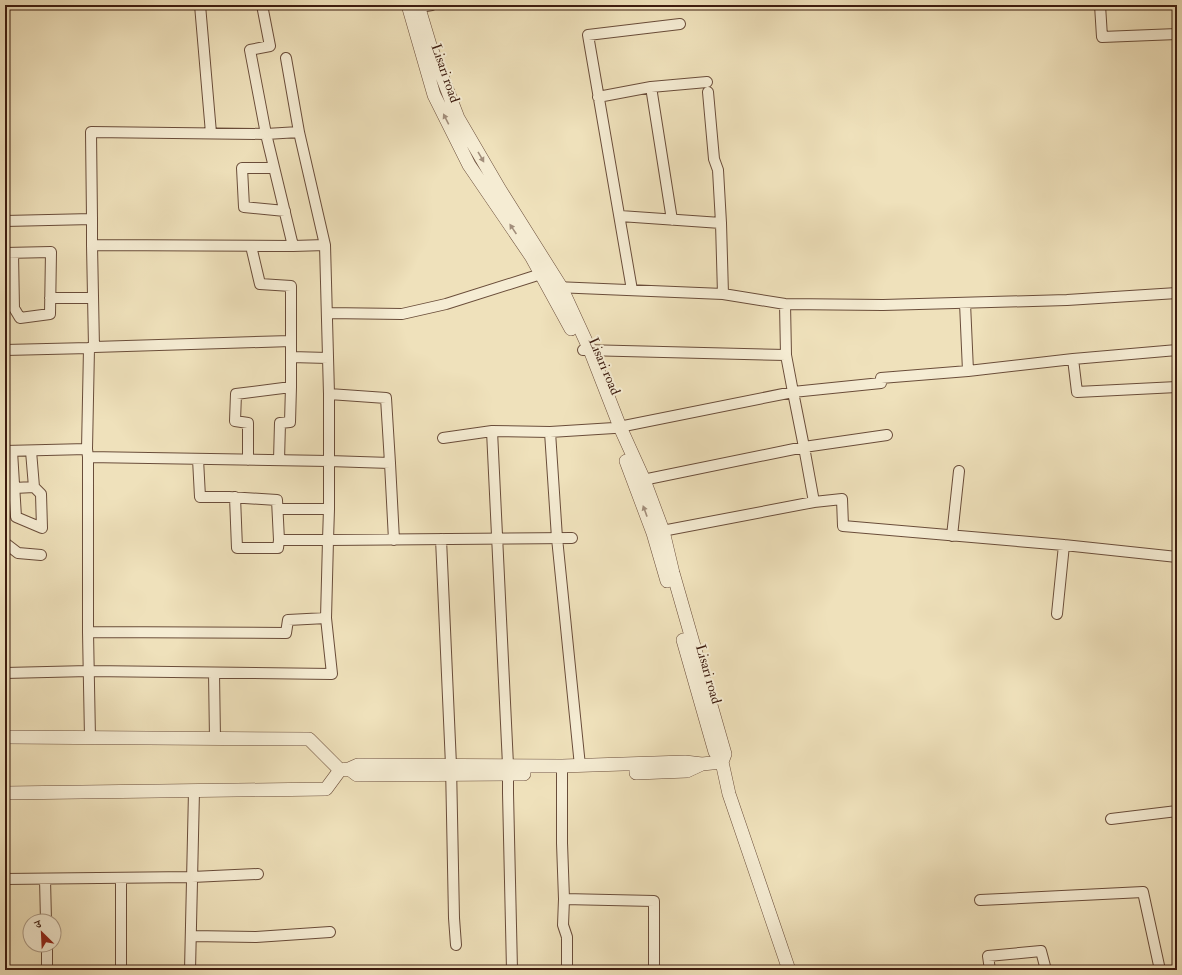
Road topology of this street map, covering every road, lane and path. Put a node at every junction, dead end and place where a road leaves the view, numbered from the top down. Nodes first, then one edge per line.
1 (200, 5) edge
2 (262, 5) edge
3 (432, 5) edge
4 (1100, 5) edge
5 (413, 6) edge
6 (680, 24) dead end
7 (1177, 34) edge
8 (286, 58) dead end
9 (651, 87) junction
10 (598, 97) junction
11 (299, 132) junction
12 (211, 133) junction
13 (266, 134) junction
14 (274, 168) junction
15 (285, 211) junction
16 (620, 216) junction
17 (92, 219) junction
18 (672, 220) junction
19 (5, 221) edge
20 (721, 223) junction
21 (92, 245) junction
22 (325, 245) junction
23 (251, 246) junction
24 (293, 246) junction
25 (9, 253) edge
26 (542, 274) junction
27 (555, 286) junction
28 (632, 290) junction
29 (1177, 293) edge
30 (723, 294) junction
31 (50, 298) junction
32 (93, 298) junction
33 (965, 303) junction
34 (785, 304) junction
35 (327, 313) junction
36 (291, 341) junction
37 (91, 348) junction
38 (5, 350) edge
39 (586, 350) junction
40 (1177, 350) edge
41 (786, 355) junction
42 (291, 357) junction
43 (328, 358) junction
44 (1073, 359) junction
45 (968, 371) junction
46 (291, 387) junction
47 (1177, 387) edge
48 (793, 392) junction
49 (329, 394) junction
50 (617, 428) junction
51 (492, 431) junction
52 (550, 432) junction
53 (887, 435) dead end
54 (443, 438) dead end
55 (804, 447) junction
56 (8, 451) edge
57 (31, 451) junction
58 (87, 453) junction
59 (198, 459) junction
60 (248, 460) junction
61 (279, 460) junction
62 (329, 461) junction
63 (390, 463) junction
64 (959, 471) dead end
65 (639, 481) junction
66 (34, 487) junction
67 (14, 488) junction
68 (235, 497) junction
69 (814, 502) junction
70 (329, 508) junction
71 (278, 509) junction
72 (658, 532) junction
73 (952, 536) junction
74 (557, 538) junction
75 (572, 538) dead end
76 (441, 539) junction
77 (498, 539) junction
78 (280, 540) junction
79 (328, 540) junction
80 (394, 540) junction
81 (5, 543) edge
82 (1064, 545) junction
83 (41, 555) dead end
84 (1177, 557) edge
85 (1057, 614) dead end
86 (326, 618) junction
87 (88, 632) junction
88 (89, 671) junction
89 (5, 673) edge
90 (214, 673) junction
91 (5, 737) edge
92 (90, 738) junction
93 (215, 739) junction
94 (722, 762) junction
95 (580, 766) junction
96 (645, 768) junction
97 (344, 769) junction
98 (451, 770) junction
99 (508, 770) junction
100 (561, 770) junction
101 (194, 791) junction
102 (5, 793) edge
103 (1177, 811) edge
104 (1111, 819) dead end
105 (258, 874) dead end
106 (192, 877) junction
107 (121, 878) junction
108 (45, 879) junction
109 (5, 880) edge
110 (564, 899) junction
111 (980, 900) dead end
112 (46, 913) edge
113 (330, 932) dead end
114 (191, 936) junction
115 (456, 945) dead end
116 (47, 953) edge
117 (47, 970) edge
118 (121, 970) edge
119 (190, 970) edge
120 (512, 970) edge
121 (567, 970) edge
122 (654, 970) edge
123 (789, 970) edge
124 (990, 970) edge
125 (1046, 970) edge
126 (1160, 970) edge

1 - 12 street
2 - 13 street
3 - 5 street
4 - 7 street
26 -> 5 street, Lisari road
5 -> 27 street, Lisari road
6 - 10 street
8 - 11 street
9 - 10 street
9 - 18 street
9 - 20 street
10 - 16 street
11 - 13 street
11 - 22 street
12 - 13 street
12 - 17 street
13 - 14 street
14 - 15 street
14 - 15 street
15 - 24 street
16 - 18 street
16 - 28 street
17 - 19 street
17 - 21 street
18 - 20 street
20 - 30 street
21 - 23 street
21 - 32 street
22 - 24 street
22 - 35 street
23 - 24 street
23 - 36 street
25 - 31 street
25 - 31 street
26 - 27 street, Lisari road
26 - 35 street
27 - 28 street
27 - 39 street, Lisari road
28 - 30 street
29 - 33 street
30 - 34 street
31 - 32 street
32 - 37 street
33 - 34 street
33 - 45 street
34 - 41 street
35 - 43 street
36 - 37 street
36 - 42 street
37 - 38 street
37 - 58 street
39 - 41 street
39 - 50 street, Lisari road
40 - 44 street
41 - 48 street
42 - 43 street
42 - 46 street
43 - 49 street
44 - 45 street
44 - 47 street
45 - 48 street
46 - 60 street
46 - 61 street
48 - 50 street
48 - 55 street
49 - 62 street
49 - 63 street
50 - 52 street
50 - 65 street, Lisari road
51 - 52 street
51 - 54 street
51 - 77 street
52 - 74 street
53 - 55 street
55 - 65 street
55 - 69 street
56 - 57 street
56 - 67 street
57 - 58 street
57 - 66 street
58 - 59 street
58 - 87 street
59 - 60 street
59 - 68 street
60 - 61 street
61 - 62 street
62 - 63 street
62 - 70 street
63 - 80 street
64 - 73 street
65 - 72 street, Lisari road
66 - 67 street
66 - 67 street
68 - 71 street
68 - 78 street
69 - 72 street
69 - 73 street
70 - 71 street
70 - 79 street
71 - 78 street
72 - 94 street, Lisari road
73 - 82 street
74 - 75 street
74 - 77 street
74 - 95 street
76 - 77 street
76 - 80 street
76 - 98 street
77 - 99 street
78 - 79 street
79 - 80 street
79 - 86 street
81 - 83 street
82 - 84 street
82 - 85 street
86 - 87 street
86 - 90 street
87 - 88 street
88 - 89 street
88 - 90 street
88 - 92 street
90 - 93 street
91 - 92 street
92 - 93 street
93 - 97 street
94 - 96 street
94 - 123 street, Lisari road
95 - 96 street
95 - 100 street
96 - 100 street
97 - 98 street
97 - 101 street
98 - 99 street
98 - 115 street
99 - 100 street
99 - 120 street
100 - 110 street
101 - 102 street
101 - 106 street
103 - 104 street
105 - 106 street
106 - 107 street
106 - 114 street
107 - 108 street
107 - 118 street
108 - 109 street
108 - 112 street
110 - 121 street
110 - 122 street
111 - 126 street
113 - 114 street
114 - 119 street
116 - 117 street
124 - 125 street

